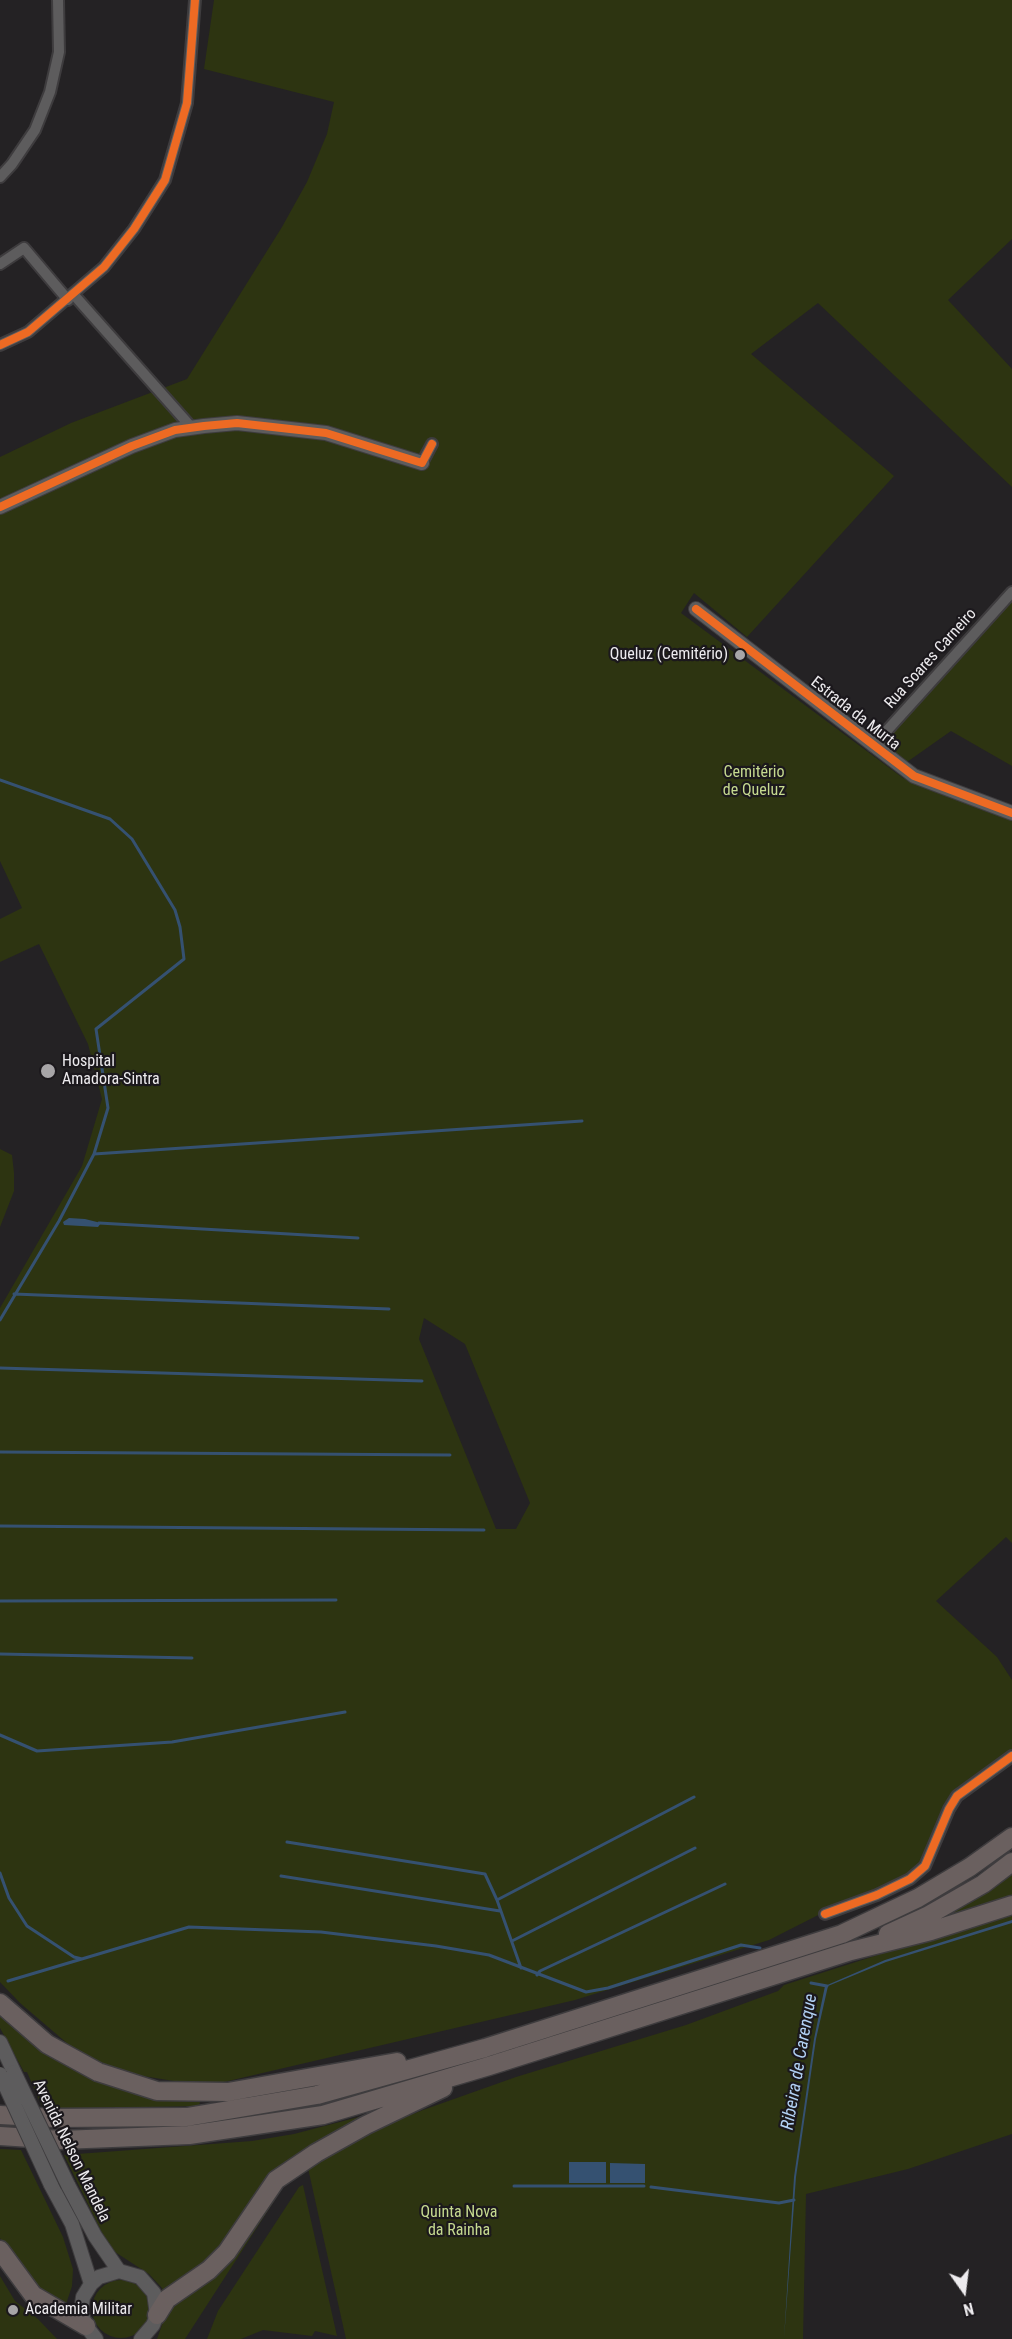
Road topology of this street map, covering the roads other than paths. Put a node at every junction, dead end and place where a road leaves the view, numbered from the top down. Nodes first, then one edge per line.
1 (58, 0) edge
2 (195, 0) edge
3 (0, 177) edge
4 (0, 264) edge
5 (71, 297) junction
6 (0, 345) edge
7 (192, 428) junction
8 (432, 444) dead end
9 (422, 463) joint
10 (0, 507) edge
11 (1012, 592) edge
12 (696, 609) dead end
13 (873, 746) junction
14 (1012, 813) edge
15 (1012, 1756) edge
16 (1012, 1837) edge
17 (1012, 1862) edge
18 (1012, 1905) edge
19 (825, 1914) dead end
20 (851, 1951) junction
21 (0, 2003) edge
22 (0, 2042) edge
23 (487, 2057) junction
24 (0, 2074) edge
25 (0, 2115) edge
26 (0, 2136) edge
27 (0, 2250) edge
28 (119, 2271) junction
29 (91, 2284) junction
30 (157, 2315) junction
31 (91, 2333) edge
32 (145, 2338) edge

1 - 3 street
2 - 5 street
4 - 5 street
5 - 6 street
5 - 7 street
7 - 9 street
7 - 10 street
8 - 9 street
11 - 13 street, Rua Soares Carneiro
12 - 13 street, Estrada da Murta
13 - 14 street, Estrada da Murta
15 - 19 street
16 - 23 highway
17 - 20 highway
18 - 20 highway
20 - 23 highway
21 - 23 highway
22 - 28 street, Avenida Nelson Mandela, bridge
23 - 25 highway
23 - 26 highway
23 - 30 highway
24 - 29 street, Avenida Nelson Mandela, bridge
27 - 31 highway
28 - 29 street
28 - 30 street
29 - 31 street
30 - 32 street

